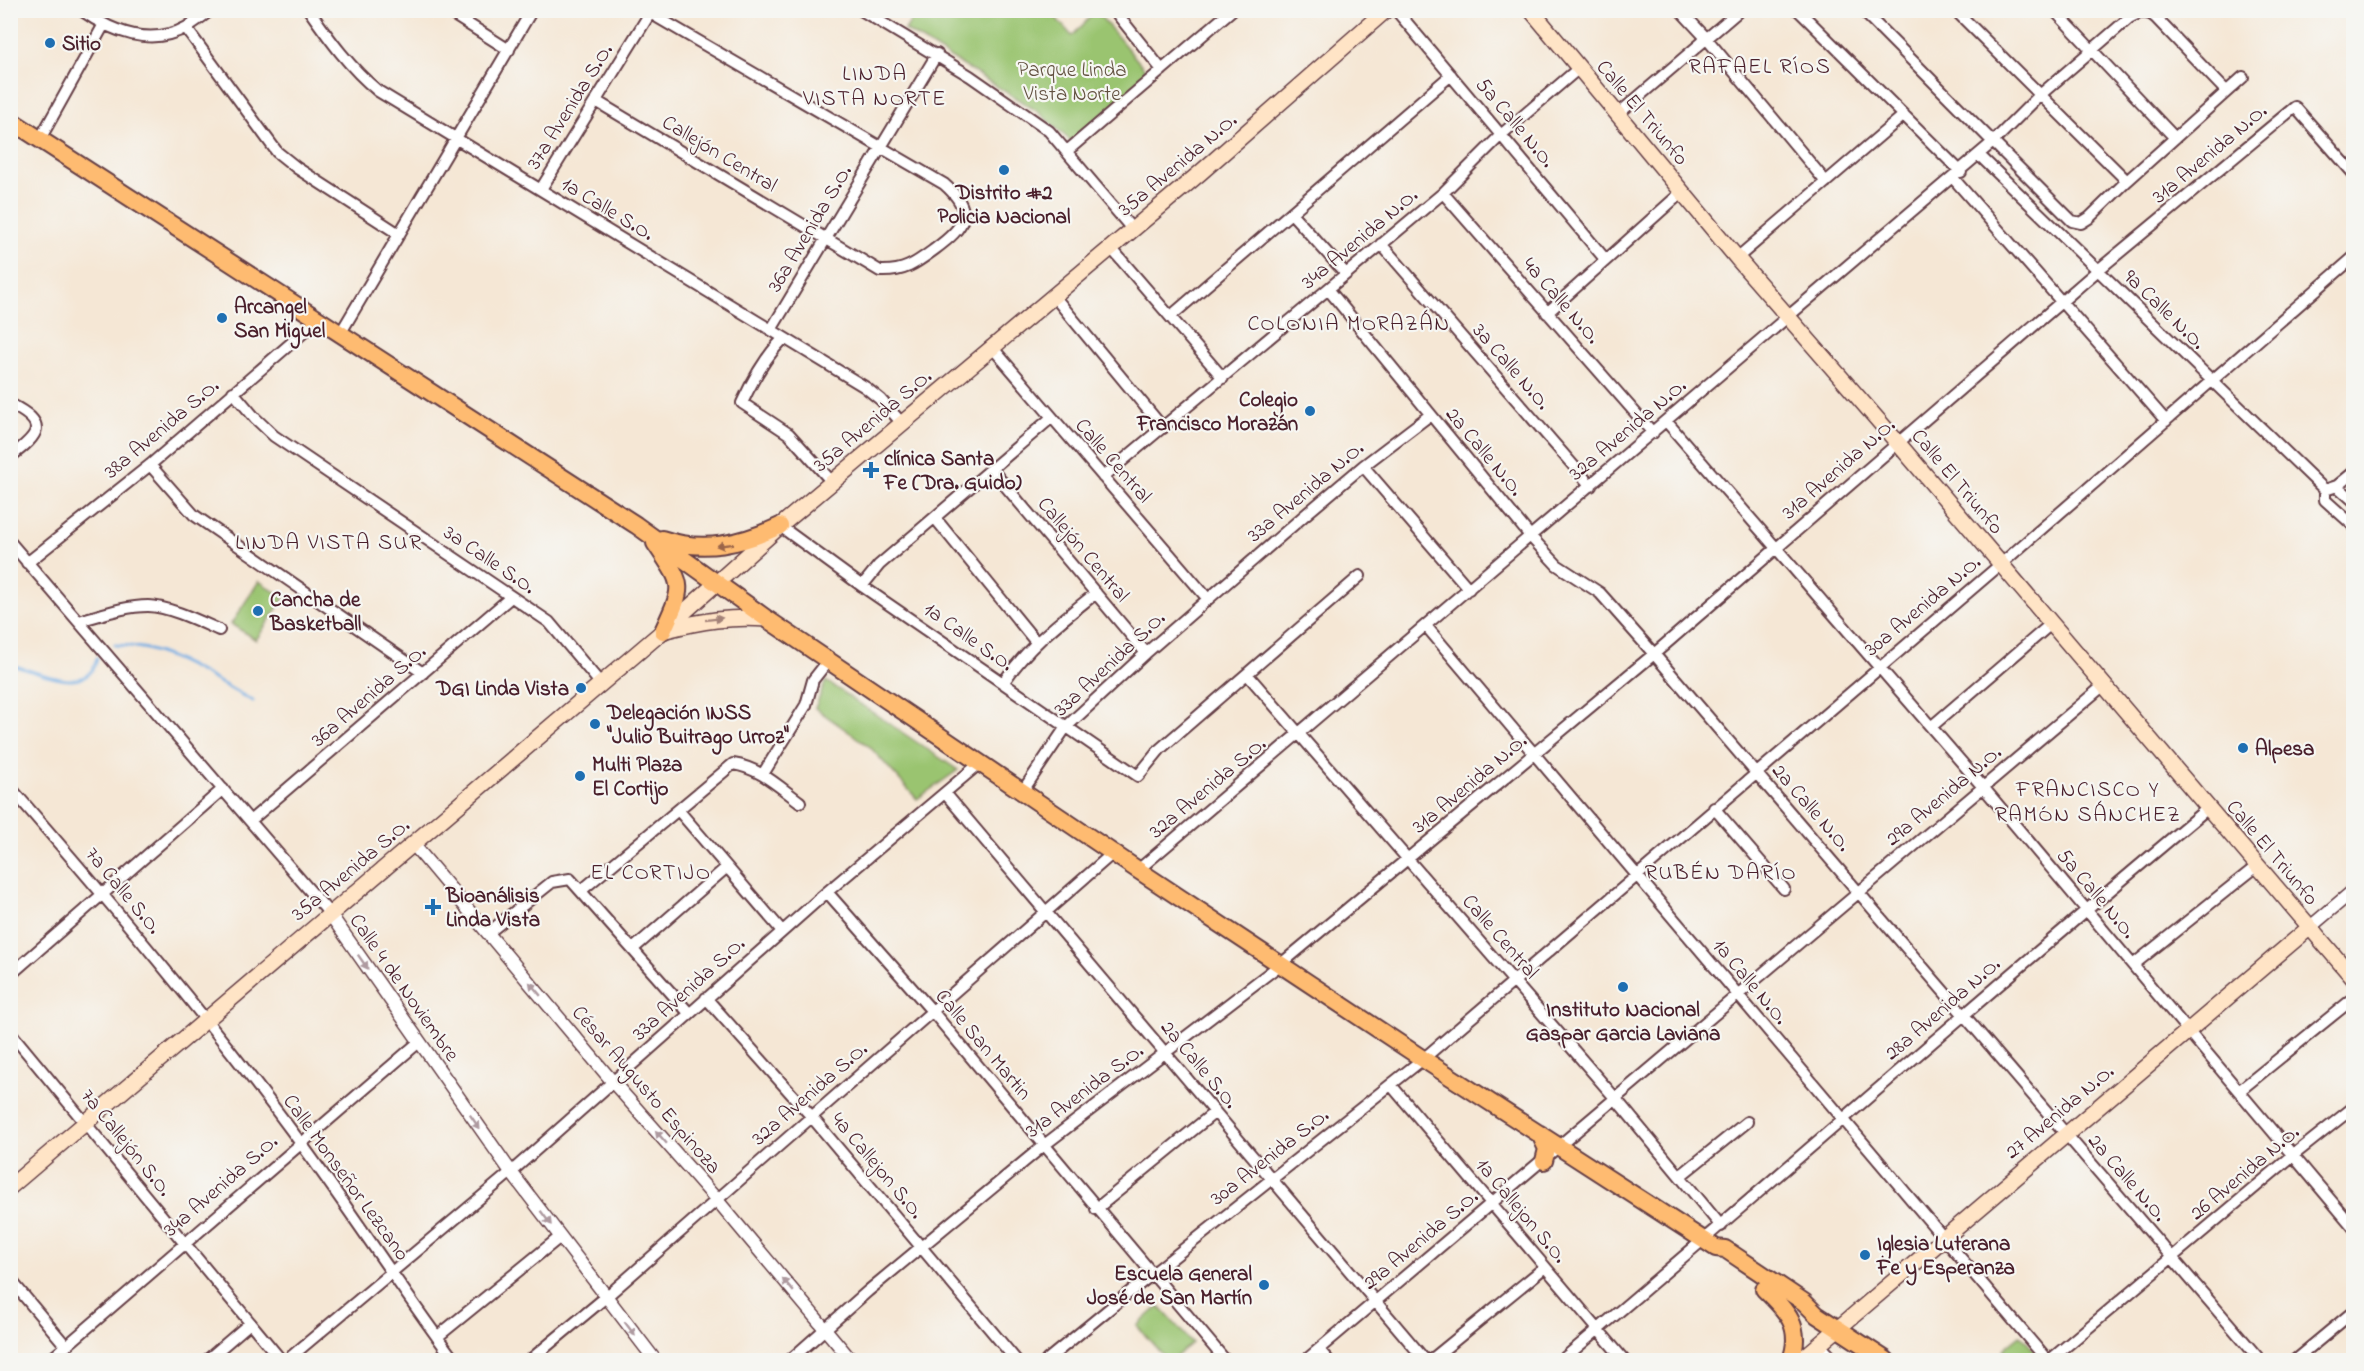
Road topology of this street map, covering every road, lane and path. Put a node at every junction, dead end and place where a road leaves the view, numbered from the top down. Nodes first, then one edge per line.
1 (81, 10) edge
2 (210, 10) edge
3 (309, 10) edge
4 (447, 10) edge
5 (532, 10) edge
6 (1114, 10) edge
7 (1232, 10) edge
8 (1386, 10) edge
9 (1396, 10) edge
10 (1680, 10) edge
11 (1740, 10) edge
12 (1798, 10) edge
13 (1862, 10) edge
14 (1955, 10) edge
15 (2054, 10) edge
16 (862, 11) edge
17 (1534, 11) edge
18 (651, 12) edge
19 (103, 26) junction
20 (186, 28) junction
21 (1707, 39) junction
22 (509, 50) junction
23 (2092, 50) junction
24 (937, 54) junction
25 (1580, 68) junction
26 (1162, 70) junction
27 (1451, 75) junction
28 (2242, 77) dead end
29 (2226, 91) junction
30 (2040, 95) junction
31 (596, 101) junction
32 (1617, 115) junction
33 (1904, 116) junction
34 (10, 120) edge
35 (1502, 134) junction
36 (457, 138) junction
37 (2175, 138) junction
38 (40, 139) junction
39 (1993, 142) junction
40 (880, 146) junction
41 (1067, 151) junction
42 (1979, 156) junction
43 (2354, 174) edge
44 (1957, 175) junction
45 (2127, 181) junction
46 (1826, 182) junction
47 (541, 189) junction
48 (1682, 192) junction
49 (1443, 193) junction
50 (1292, 214) junction
51 (1132, 229) junction
52 (399, 234) junction
53 (825, 238) junction
54 (1381, 244) junction
55 (1111, 248) junction
56 (2354, 257) edge
57 (1737, 258) junction
58 (1605, 259) junction
59 (2097, 271) junction
60 (1346, 274) junction
61 (1328, 289) junction
62 (1053, 295) junction
63 (2062, 301) junction
64 (1547, 313) junction
65 (1171, 316) junction
66 (1789, 316) junction
67 (318, 320) junction
68 (771, 330) junction
69 (340, 334) junction
70 (784, 338) junction
71 (991, 346) junction
72 (1223, 378) junction
73 (2212, 381) junction
74 (233, 392) junction
75 (10, 404) edge
76 (1430, 415) junction
77 (1051, 418) junction
78 (2166, 421) junction
79 (901, 422) junction
80 (1666, 422) junction
81 (1163, 428) junction
82 (1653, 433) junction
83 (1897, 442) junction
84 (10, 457) edge
85 (150, 465) junction
86 (1364, 466) junction
87 (992, 470) junction
88 (2354, 472) edge
89 (1103, 477) junction
90 (831, 482) junction
91 (1591, 486) junction
92 (2337, 486) junction
93 (2325, 490) junction
94 (2354, 501) edge
95 (935, 518) junction
96 (780, 526) junction
97 (2354, 526) edge
98 (650, 535) junction
99 (1531, 537) junction
100 (10, 543) edge
101 (1776, 548) junction
102 (27, 563) junction
103 (2001, 564) junction
104 (1360, 576) dead end
105 (717, 584) junction
106 (861, 586) junction
107 (1469, 589) junction
108 (1096, 593) junction
109 (511, 597) junction
110 (1208, 599) junction
111 (767, 620) junction
112 (79, 621) junction
113 (2052, 623) junction
114 (1426, 626) junction
115 (219, 630) dead end
116 (663, 631) junction
117 (1036, 642) junction
118 (1146, 653) junction
119 (1654, 654) junction
120 (828, 661) junction
121 (1880, 666) junction
122 (423, 673) junction
123 (1247, 674) junction
124 (1003, 683) junction
125 (602, 684) junction
126 (2104, 685) junction
127 (1066, 727) junction
128 (1931, 727) junction
129 (1300, 734) junction
130 (1534, 754) junction
131 (980, 763) junction
132 (1756, 772) junction
133 (763, 774) junction
134 (1983, 787) junction
135 (10, 788) edge
136 (223, 789) junction
137 (1022, 792) junction
138 (945, 793) junction
139 (800, 802) dead end
140 (1714, 808) junction
141 (2208, 808) junction
142 (679, 811) junction
143 (250, 821) junction
144 (413, 844) junction
145 (1113, 853) junction
146 (1408, 859) junction
147 (2257, 866) junction
148 (727, 867) junction
149 (1138, 870) junction
150 (1636, 875) junction
151 (1784, 889) dead end
152 (582, 890) junction
153 (2354, 890) edge
154 (826, 892) junction
155 (1860, 892) junction
156 (103, 894) junction
157 (2086, 910) junction
158 (1047, 913) junction
159 (330, 914) junction
160 (2309, 928) junction
161 (782, 931) junction
162 (488, 933) junction
163 (633, 949) junction
164 (1281, 964) junction
165 (2133, 965) junction
166 (10, 975) edge
167 (2354, 979) edge
168 (1513, 980) junction
169 (1738, 996) junction
170 (706, 998) junction
171 (2354, 998) edge
172 (932, 1011) junction
173 (689, 1012) junction
174 (1964, 1016) junction
175 (206, 1019) junction
176 (2187, 1030) junction
177 (10, 1032) edge
178 (419, 1042) junction
179 (1165, 1053) junction
180 (1423, 1059) junction
181 (612, 1081) junction
182 (1391, 1085) junction
183 (2239, 1091) junction
184 (1616, 1099) junction
185 (2354, 1107) edge
186 (1215, 1112) junction
187 (812, 1116) junction
188 (1843, 1120) junction
189 (86, 1122) junction
190 (1747, 1122) dead end
191 (1539, 1133) junction
192 (2065, 1134) junction
193 (300, 1142) junction
194 (1042, 1146) junction
195 (1560, 1147) junction
196 (2292, 1156) junction
197 (1544, 1161) junction
198 (511, 1172) junction
199 (1680, 1176) junction
200 (1271, 1179) junction
201 (10, 1187) edge
202 (717, 1200) junction
203 (1492, 1204) junction
204 (1096, 1209) junction
205 (1721, 1226) junction
206 (2354, 1228) edge
207 (560, 1237) junction
208 (1943, 1238) junction
209 (184, 1243) junction
210 (1710, 1244) junction
211 (921, 1247) junction
212 (2172, 1258) junction
213 (1545, 1267) junction
214 (392, 1273) junction
215 (1152, 1274) junction
216 (10, 1279) edge
217 (1764, 1289) junction
218 (606, 1297) junction
219 (1375, 1302) junction
220 (2354, 1311) edge
221 (1817, 1315) junction
222 (250, 1323) junction
223 (1837, 1328) junction
224 (825, 1330) junction
225 (1598, 1330) junction
226 (437, 1337) junction
227 (1819, 1344) junction
228 (66, 1346) junction
229 (1319, 1350) junction
230 (50, 1360) edge
231 (207, 1360) edge
232 (282, 1360) edge
233 (287, 1360) edge
234 (454, 1360) edge
235 (530, 1360) edge
236 (654, 1360) edge
237 (790, 1360) edge
238 (851, 1360) edge
239 (1016, 1360) edge
240 (1047, 1360) edge
241 (1226, 1360) edge
242 (1306, 1360) edge
243 (1328, 1360) edge
244 (1425, 1360) edge
245 (1431, 1360) edge
246 (1562, 1360) edge
247 (1624, 1360) edge
248 (1791, 1360) edge
249 (1801, 1360) edge
250 (1834, 1360) edge
251 (1886, 1360) edge
252 (2049, 1360) edge
253 (2260, 1360) edge
254 (2295, 1360) edge

1 - 19 street
2 - 20 street
3 - 36 street, 1a Calle S.O.
4 - 22 street
5 - 22 street
6 - 26 street
7 - 26 street
8 - 51 main road, 35a Avenida N.O.
9 - 27 street, 5a Calle N.O.
10 - 21 street
11 - 21 street
12 - 33 street
13 - 39 street
14 - 30 street
15 - 23 street
16 - 24 street
17 - 25 main road, Calle El Triunfo
18 - 31 street, 37a Avenida S.O.
18 - 40 street
19 - 20 street
19 - 38 street
20 - 52 street
21 - 32 street
21 - 46 street
22 - 36 street
23 - 29 street, 32a Avenida N.O.
23 - 30 street, 32a Avenida N.O.
23 - 37 street
24 - 40 street, 36a Avenida S.O.
24 - 41 street
25 - 32 main road, Calle El Triunfo
25 - 35 street, 34a Avenida N.O.
26 - 41 street
27 - 35 street, 5a Calle N.O.
27 - 50 street
28 - 29 street
29 - 37 street
30 - 39 street, 32a Avenida N.O.
30 - 45 street
31 - 47 street, 37a Avenida S.O.
31 - 53 street, Callejón Central
32 - 48 main road, Calle El Triunfo
33 - 44 street
33 - 46 street
34 - 38 main road
35 - 49 street, 34a Avenida N.O.
35 - 58 street, 5a Calle N.O.
36 - 47 street, 1a Calle S.O.
36 - 52 street
37 - 45 street
38 - 67 main road
39 - 42 street, 32a Avenida N.O.
39 - 45 street
40 - 53 street, 36a Avenida S.O.
40 - 53 street, Callejón Central
41 - 51 street
42 - 44 street, 32a Avenida N.O.
42 - 59 street, 9a Calle N.O.
43 - 59 street, 31a Avenida N.O.
44 - 63 street
44 - 66 street, 32a Avenida N.O.
46 - 57 street
47 - 68 street, 1a Calle S.O.
48 - 57 main road, Calle El Triunfo
48 - 58 street
49 - 54 street, 34a Avenida N.O.
49 - 64 street, 4a Calle N.O.
50 - 60 street
50 - 65 street
51 - 55 main road, 35a Avenida N.O.
52 - 69 street
53 - 68 street, 36a Avenida S.O.
54 - 60 street, 34a Avenida N.O.
54 - 91 street, 3a Calle N.O.
55 - 62 main road, 35a Avenida N.O.
55 - 65 street
56 - 73 street, 30a Avenida N.O.
57 - 66 main road, Calle El Triunfo
58 - 64 street
59 - 63 street, 31a Avenida N.O.
59 - 73 street, 9a Calle N.O.
60 - 61 street, 34a Avenida N.O.
61 - 72 street, 34a Avenida N.O.
61 - 76 street, 2a Calle N.O.
62 - 71 main road, 35a Avenida N.O.
62 - 81 street
63 - 78 street
63 - 83 street, 31a Avenida N.O.
64 - 82 street, 4a Calle N.O.
65 - 72 street
66 - 80 street, 32a Avenida N.O.
66 - 83 main road, Calle El Triunfo
67 - 69 main road
67 - 74 street, 38a Avenida S.O.
68 - 70 street, 1a Calle S.O.
69 - 98 main road
70 - 79 street, 1a Calle S.O.
70 - 90 street
71 - 77 street, Calle Central
71 - 79 main road, 35a Avenida S.O.
72 - 81 street, 34a Avenida N.O.
73 - 78 street, 30a Avenida N.O.
73 - 93 street, 9a Calle N.O.
74 - 85 street, 38a Avenida S.O.
74 - 109 street, 3a Calle S.O.
75 - 84 street
76 - 86 street, 33a Avenida N.O.
76 - 99 street, 2a Calle N.O.
77 - 87 street
77 - 89 street, Calle Central
78 - 103 street, 30a Avenida N.O.
79 - 90 main road, 35a Avenida S.O.
80 - 82 street, 32a Avenida N.O.
80 - 101 street, 5a Calle N.O.
81 - 89 street, 34a Avenida N.O.
82 - 91 street, 32a Avenida N.O.
83 - 101 street, 31a Avenida N.O.
83 - 103 main road, Calle El Triunfo
85 - 102 street, 38a Avenida S.O.
85 - 122 street
86 - 107 street
86 - 110 street, 33a Avenida N.O.
87 - 95 street
87 - 108 street, Callejón Central
88 - 92 street
89 - 110 street, Calle Central
90 - 96 main road, 35a Avenida S.O.
91 - 99 street, 32a Avenida N.O.
92 - 93 street
92 - 94 street
93 - 97 street, 9a Calle N.O.
95 - 106 street
95 - 117 street
96 -> 98 main road
96 - 105 main road
96 - 106 street, 1a Calle S.O.
98 - 105 main road
98 - 116 main road
99 - 107 street, 32a Avenida N.O.
99 - 119 street, 2a Calle N.O.
100 - 102 street, Calle 4 de Noviembre
101 - 119 street, 31a Avenida N.O.
101 - 121 street, 5a Calle N.O.
102 - 112 street, Calle 4 de Noviembre
103 - 113 main road, Calle El Triunfo
103 - 121 street, 30a Avenida N.O.
104 - 123 street
105 - 111 main road
105 - 116 main road, 35a Avenida S.O.
106 - 124 street, 1a Calle S.O.
107 - 114 street, 32a Avenida N.O.
108 - 117 street
108 - 118 street, Callejón Central
109 - 122 street, 36a Avenida S.O.
109 - 125 street, 3a Calle S.O.
110 - 118 street, 33a Avenida S.O.
116 -> 111 main road
111 - 120 main road
112 - 115 street
112 - 136 street, Calle 4 de Noviembre
113 - 126 main road, Calle El Triunfo
113 - 128 street
114 - 129 street, 32a Avenida N.O.
114 - 130 street, 1a Calle N.O.
116 - 125 main road, 35a Avenida S.O.
117 - 124 street
118 - 127 street, 33a Avenida S.O.
119 - 130 street, 31a Avenida N.O.
119 - 132 street, 2a Calle N.O.
120 - 131 main road
120 - 133 street
121 - 128 street, 5a Calle N.O.
121 - 132 street, 30a Avenida N.O.
122 - 143 street, 36a Avenida S.O.
123 - 127 street, 1a Calle S.O.
123 - 129 street, Calle Central
124 - 127 street, 1a Calle S.O.
125 - 144 main road, 35a Avenida S.O.
126 - 134 street, 29a Avenida N.O.
126 - 141 main road, Calle El Triunfo
127 - 137 street, 33a Avenida S.O.
128 - 134 street, 5a Calle N.O.
129 - 146 street, Calle Central
129 - 149 street, 32a Avenida S.O.
130 - 146 street, 31a Avenida N.O.
130 - 150 street, 1a Calle N.O.
131 - 137 main road
131 - 138 street, 33a Avenida S.O.
132 - 140 street, 30a Avenida N.O.
132 - 155 street, 2a Calle N.O.
133 - 139 street
133 - 142 street
134 - 155 street, 29a Avenida N.O.
134 - 157 street, 5a Calle N.O.
135 - 156 street, 7a Calle S.O.
136 - 143 street, Calle 4 de Noviembre
136 - 156 street
137 - 145 main road
138 - 154 street, 33a Avenida S.O.
138 - 158 street, 2a Calle S.O.
140 - 150 street, 30a Avenida N.O.
140 - 151 street
141 - 147 main road, Calle El Triunfo
141 - 157 street, 28a Avenida N.O.
142 - 148 street
142 - 152 street
143 - 159 street, Calle 4 de Noviembre
144 - 159 main road, 35a Avenida S.O.
144 - 162 street, César Augusto Espinoza
145 - 149 main road
145 - 158 street, 32a Avenida S.O.
146 - 164 street, 31a Avenida S.O.
146 - 168 street, Calle Central
147 - 160 main road, Calle El Triunfo
147 - 165 street
148 - 161 street
148 - 163 street
149 - 164 main road
150 - 168 street, 30a Avenida N.O.
150 - 169 street, 1a Calle N.O.
152 - 162 street
152 - 163 street
153 - 160 street
154 - 161 street, 33a Avenida S.O.
154 - 172 street, Calle San Martin
155 - 169 street, 29a Avenida N.O.
155 - 174 street, 2a Calle N.O.
156 - 166 street
156 - 175 street, 7a Calle S.O.
157 - 165 street, 5a Calle N.O.
157 - 174 street, 28a Avenida N.O.
158 - 172 street, 32a Avenida S.O.
158 - 179 street, 2a Calle S.O.
159 - 175 main road, 35a Avenida S.O.
159 -> 178 street, Calle 4 de Noviembre
160 - 167 main road, Calle El Triunfo
160 - 176 main road, 27 Avenida N.O.
161 - 170 street, 33a Avenida S.O.
181 -> 162 street, César Augusto Espinoza
163 - 173 street
164 - 179 street, 31a Avenida S.O.
164 - 180 main road
165 - 176 street, 5a Calle N.O.
168 - 180 street, 30a Avenida S.O.
168 - 184 street, Calle Central
169 - 184 street, 29a Avenida N.O.
169 - 188 street, 1a Calle N.O.
170 - 173 street, 33a Avenida S.O.
170 - 187 street, 4a Callejon S.O.
171 - 183 street
172 - 187 street, 32a Avenida S.O.
172 - 194 street, Calle San Martin
173 - 181 street, 33a Avenida S.O.
174 - 188 street, 28a Avenida N.O.
174 - 192 street, 2a Calle N.O.
175 - 189 main road, 35a Avenida S.O.
175 - 193 street, Calle Monseñor Lezcano
176 - 183 street, 5a Calle N.O.
176 - 192 main road, 27 Avenida N.O.
177 - 189 street, 7a Callejón S.O.
178 - 193 street, 34a Avenida S.O.
178 -> 198 street, Calle 4 de Noviembre
179 - 186 street, 2a Calle S.O.
179 - 194 street, 31a Avenida S.O.
180 - 182 street, 30a Avenida S.O.
180 - 191 main road
181 - 198 street, 33a Avenida S.O.
202 -> 181 street, César Augusto Espinoza
182 - 200 street, 30a Avenida S.O.
182 - 203 street, 1a Callejon S.O.
183 - 196 street, 5a Calle N.O.
184 - 195 street, 29a Avenida N.O.
184 - 199 street, Calle Central
185 - 196 street, 26 Avenida N.O.
186 - 200 street, 2a Calle S.O.
186 - 204 street
187 - 202 street, 32a Avenida S.O.
187 - 211 street, 4a Callejon S.O.
188 - 205 street, 28a Avenida N.O.
188 - 208 street, 1a Calle N.O.
189 - 201 main road, 35a Avenida S.O.
189 - 209 street, 7a Callejón S.O.
190 - 199 street
191 - 195 main road
191 - 197 main road
192 - 208 main road, 27 Avenida N.O.
192 - 212 street, 2a Calle N.O.
193 - 209 street, 34a Avenida S.O.
193 - 214 street, Calle Monseñor Lezcano
194 - 204 street, Calle San Martin
194 - 211 street, 31a Avenida S.O.
195 - 197 street, 29a Avenida S.O.
195 - 210 main road
196 - 206 street, 5a Calle N.O.
196 - 212 street, 26 Avenida N.O.
197 - 203 street, 29a Avenida S.O.
198 -> 207 street, Calle 4 de Noviembre
198 - 214 street, 33a Avenida S.O.
199 - 205 street, Calle Central
200 - 215 street, 30a Avenida S.O.
200 - 219 street, 2a Calle S.O.
202 - 218 street, 32a Avenida S.O.
224 -> 202 street, César Augusto Espinoza
203 - 213 street, 1a Callejon S.O.
203 - 219 street, 29a Avenida S.O.
204 - 215 street, Calle San Martin
205 - 210 street, 28a Avenida N.O.
207 - 218 street, Calle 4 de Noviembre
207 - 226 street
208 - 223 main road, 27 Avenida N.O.
208 - 252 street, 1a Calle N.O.
209 - 222 street, 7a Callejón S.O.
209 - 228 street, 34a Avenida S.O.
210 - 217 main road
210 - 221 main road
210 - 225 street, 28a Avenida N.O.
211 - 224 street, 31a Avenida S.O.
211 - 239 street, 4a Callejon S.O.
212 - 252 street, 26 Avenida N.O.
212 - 253 street, 2a Calle N.O.
213 - 225 street, 1a Callejon S.O.
213 - 245 street
214 - 226 street, Calle Monseñor Lezcano
214 - 233 street, 33a Avenida S.O.
215 - 240 street, 30a Avenida S.O.
215 - 241 street, Calle San Martin
216 - 228 street
217 - 221 main road
217 - 248 main road
218 - 235 street, 32a Avenida S.O.
218 -> 236 street, Calle 4 de Noviembre
219 - 229 street, 29a Avenida S.O.
219 - 244 street, 2a Calle S.O.
220 - 254 street
221 - 223 main road
222 - 231 street
222 - 232 street, 7a Callejón S.O.
223 - 227 main road, 27 Avenida N.O.
223 - 251 main road
224 - 237 street, 31a Avenida S.O.
224 - 238 street, César Augusto Espinoza
225 - 246 street, 28a Avenida N.O.
225 - 247 street, 1a Callejon S.O.
226 - 234 street, Calle Monseñor Lezcano
227 - 249 main road, 27 Avenida N.O.
227 - 250 street
228 - 230 street, 34a Avenida S.O.
229 - 242 street, 29a Avenida S.O.
229 - 243 street

